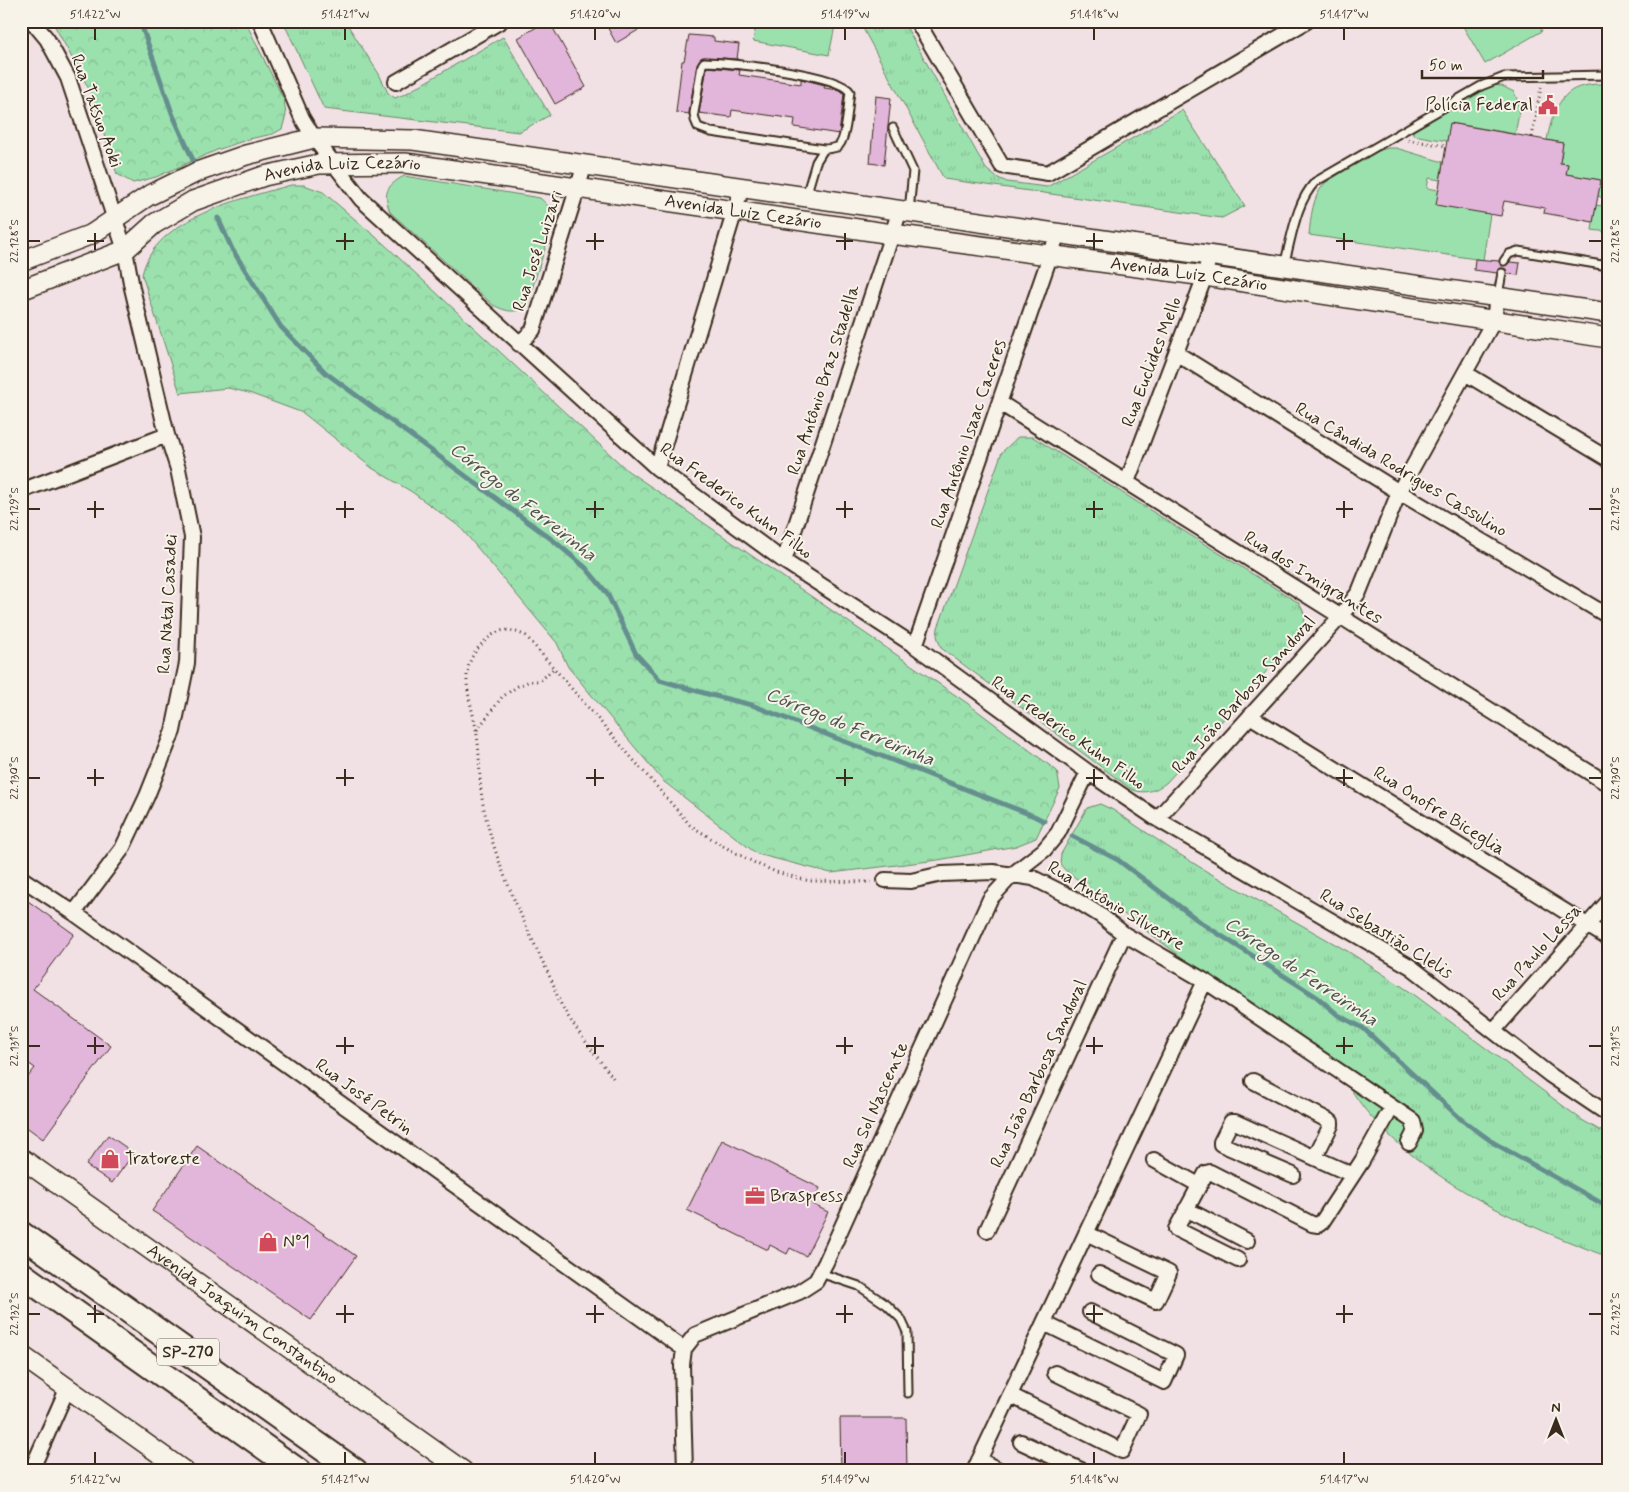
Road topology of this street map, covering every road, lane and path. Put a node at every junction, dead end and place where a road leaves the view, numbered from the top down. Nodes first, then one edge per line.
1 (32, 21) edge
2 (260, 21) edge
3 (500, 21) edge
4 (917, 21) edge
5 (1307, 21) edge
6 (1608, 75) edge
7 (1542, 76) junction
8 (396, 82) dead end
9 (893, 128) dead end
10 (1532, 137) dead end
11 (314, 138) junction
12 (1393, 138) junction
13 (1446, 146) dead end
14 (824, 149) junction
15 (333, 164) junction
16 (585, 164) junction
17 (742, 187) junction
18 (578, 188) junction
19 (815, 198) junction
20 (734, 211) junction
21 (905, 211) junction
22 (114, 219) junction
23 (818, 224) junction
24 (1058, 233) junction
25 (892, 234) junction
26 (125, 250) junction
27 (1051, 254) junction
28 (1209, 255) junction
29 (21, 261) edge
30 (1504, 262) dead end
31 (1284, 266) junction
32 (1608, 266) edge
33 (1502, 273) dead end
34 (1205, 276) junction
35 (21, 290) edge
36 (1497, 297) junction
37 (1608, 312) edge
38 (1494, 320) junction
39 (1608, 338) edge
40 (520, 344) junction
41 (1176, 353) junction
42 (1465, 373) junction
43 (1000, 402) junction
44 (167, 435) junction
45 (1608, 459) edge
46 (657, 468) junction
47 (1127, 482) junction
48 (21, 491) edge
49 (1399, 492) junction
50 (784, 561) junction
51 (1608, 616) edge
52 (1340, 617) junction
53 (915, 646) junction
54 (554, 668) junction
55 (1250, 716) junction
56 (476, 731) junction
57 (1088, 772) junction
58 (1608, 784) edge
59 (1157, 819) junction
60 (1012, 874) junction
61 (21, 878) edge
62 (885, 880) joint
63 (1608, 902) edge
64 (74, 913) junction
65 (1587, 925) junction
66 (1124, 934) junction
67 (1608, 938) edge
68 (1205, 981) junction
69 (1494, 1030) junction
70 (613, 1078) dead end
71 (1253, 1081) dead end
72 (1392, 1107) junction
73 (1608, 1114) edge
74 (1409, 1143) dead end
75 (1314, 1157) junction
76 (21, 1158) edge
77 (1154, 1160) dead end
78 (1293, 1175) dead end
79 (1353, 1175) junction
80 (1199, 1185) junction
81 (1186, 1209) junction
82 (987, 1230) dead end
83 (1086, 1233) junction
84 (21, 1234) edge
85 (1247, 1241) dead end
86 (1238, 1260) dead end
87 (820, 1272) junction
88 (21, 1274) edge
89 (1099, 1274) dead end
90 (1090, 1312) dead end
91 (1044, 1323) junction
92 (684, 1349) junction
93 (21, 1355) edge
94 (1055, 1373) dead end
95 (68, 1387) junction
96 (908, 1393) dead end
97 (1010, 1395) junction
98 (1021, 1442) dead end
99 (977, 1466) edge
100 (31, 1471) edge
101 (184, 1471) edge
102 (298, 1471) edge
103 (355, 1471) edge
104 (463, 1471) edge
105 (685, 1471) edge
106 (1001, 1471) edge
107 (1083, 1471) edge

1 - 22 street, Rua Tatsuo Aoki
2 - 11 street, Rua Frederico Kuhn Filho
3 - 8 street
4 - 5 street
6 - 7 lane
7 - 10 path
7 - 12 lane
9 - 21 lane
11 - 15 street, Rua Frederico Kuhn Filho
11 - 16 street, Avenida Luiz Cezário
11 - 22 street, Avenida Luiz Cezário
12 - 13 path
12 - 31 lane
14 - 14 lane
14 - 19 lane
15 - 18 street, Avenida Luiz Cezário
15 - 26 street, Avenida Luiz Cezário
15 - 40 street, Rua Frederico Kuhn Filho
16 - 17 street, Avenida Luiz Cezário
16 - 18 street, Rua José Luizari
17 - 19 street, Avenida Luiz Cezário
17 - 20 street
18 - 20 street, Avenida Luiz Cezário
18 - 40 street, Rua José Luizari
19 - 21 street, Avenida Luiz Cezário
19 - 23 street
20 - 23 street, Avenida Luiz Cezário
20 - 46 street
21 - 24 street, Avenida Luiz Cezário
21 - 25 street, Rua Antônio Braz Stadella
22 - 26 street, Rua Natal Casadei
22 - 29 street, Avenida Luiz Cezário
23 - 25 street, Avenida Luiz Cezário
24 - 27 street, Rua Antônio Isaac Caceres
24 - 28 street, Avenida Luiz Cezário
25 - 27 street, Avenida Luiz Cezário
25 - 50 street, Rua Antônio Braz Stadella
26 - 35 street, Avenida Luiz Cezário
26 - 44 street, Rua Natal Casadei
27 - 34 street, Avenida Luiz Cezário
27 - 43 street, Rua Antônio Isaac Caceres
28 - 31 street, Avenida Luiz Cezário
28 - 34 street, Rua Euclides Mello
30 - 32 lane
31 - 36 street, Avenida Luiz Cezário
33 - 36 lane
34 - 38 street, Avenida Luiz Cezário
34 - 41 street, Rua Euclides Mello
36 - 37 street, Avenida Luiz Cezário
36 - 38 street, Rua João Barbosa Sandoval
38 - 39 street, Avenida Luiz Cezário
38 - 42 street, Rua João Barbosa Sandoval
40 - 46 street, Rua Frederico Kuhn Filho
41 - 47 street, Rua Euclides Mello
41 - 49 street, Rua Cândida Rodrigues Cassulino
42 - 45 street
42 - 49 street, Rua João Barbosa Sandoval
43 - 47 street, Rua dos Imigrantes
43 - 53 street, Rua Antônio Isaac Caceres
44 - 48 street
44 - 64 street, Rua Natal Casadei
46 - 50 street, Rua Frederico Kuhn Filho
47 - 52 street, Rua dos Imigrantes
49 - 51 street, Rua Cândida Rodrigues Cassulino
49 - 52 street, Rua João Barbosa Sandoval
50 - 53 street, Rua Frederico Kuhn Filho
52 - 55 street, Rua João Barbosa Sandoval
52 - 58 street, Rua dos Imigrantes
53 - 57 street, Rua Frederico Kuhn Filho
54 - 56 path
54 - 56 path
54 - 62 path
55 - 59 street, Rua João Barbosa Sandoval
55 - 65 street, Rua Onofre Biceglia
56 - 70 path
57 - 59 street, Rua Frederico Kuhn Filho
57 - 60 street, Rua Sol Nascente
59 - 69 street, Rua Sebastião Clelis
60 - 62 street, Rua Antônio Silvestre
60 - 66 street, Rua Antônio Silvestre
60 - 87 street, Rua Sol Nascente
61 - 64 street, Rua José Petrin
63 - 65 street, Rua Paulo Lessa
64 - 92 street, Rua José Petrin
65 - 67 street, Rua Onofre Biceglia
65 - 69 street, Rua Paulo Lessa
66 - 68 street, Rua Antônio Silvestre
66 - 82 street, Rua João Barbosa Sandoval
68 - 72 street, Rua Antônio Silvestre
68 - 83 street
69 - 73 street, Rua Sebastião Clelis
71 - 75 street
72 - 74 street, Rua Antônio Silvestre
72 - 79 street
75 - 78 street
75 - 79 street
76 - 104 street, Avenida Joaquim Constantino
77 - 80 street
79 - 80 street
80 - 81 street
81 - 85 street
81 - 86 street
83 - 89 street
83 - 91 street
84 - 103 highway, SP-270
87 - 92 street, Rua Sol Nascente
87 - 96 lane
88 - 102 highway, SP-270
90 - 91 street
91 - 97 street
92 - 105 street
93 - 95 street
94 - 97 street
95 - 100 street
95 - 101 street
97 - 99 street
98 - 107 street
99 - 106 street

